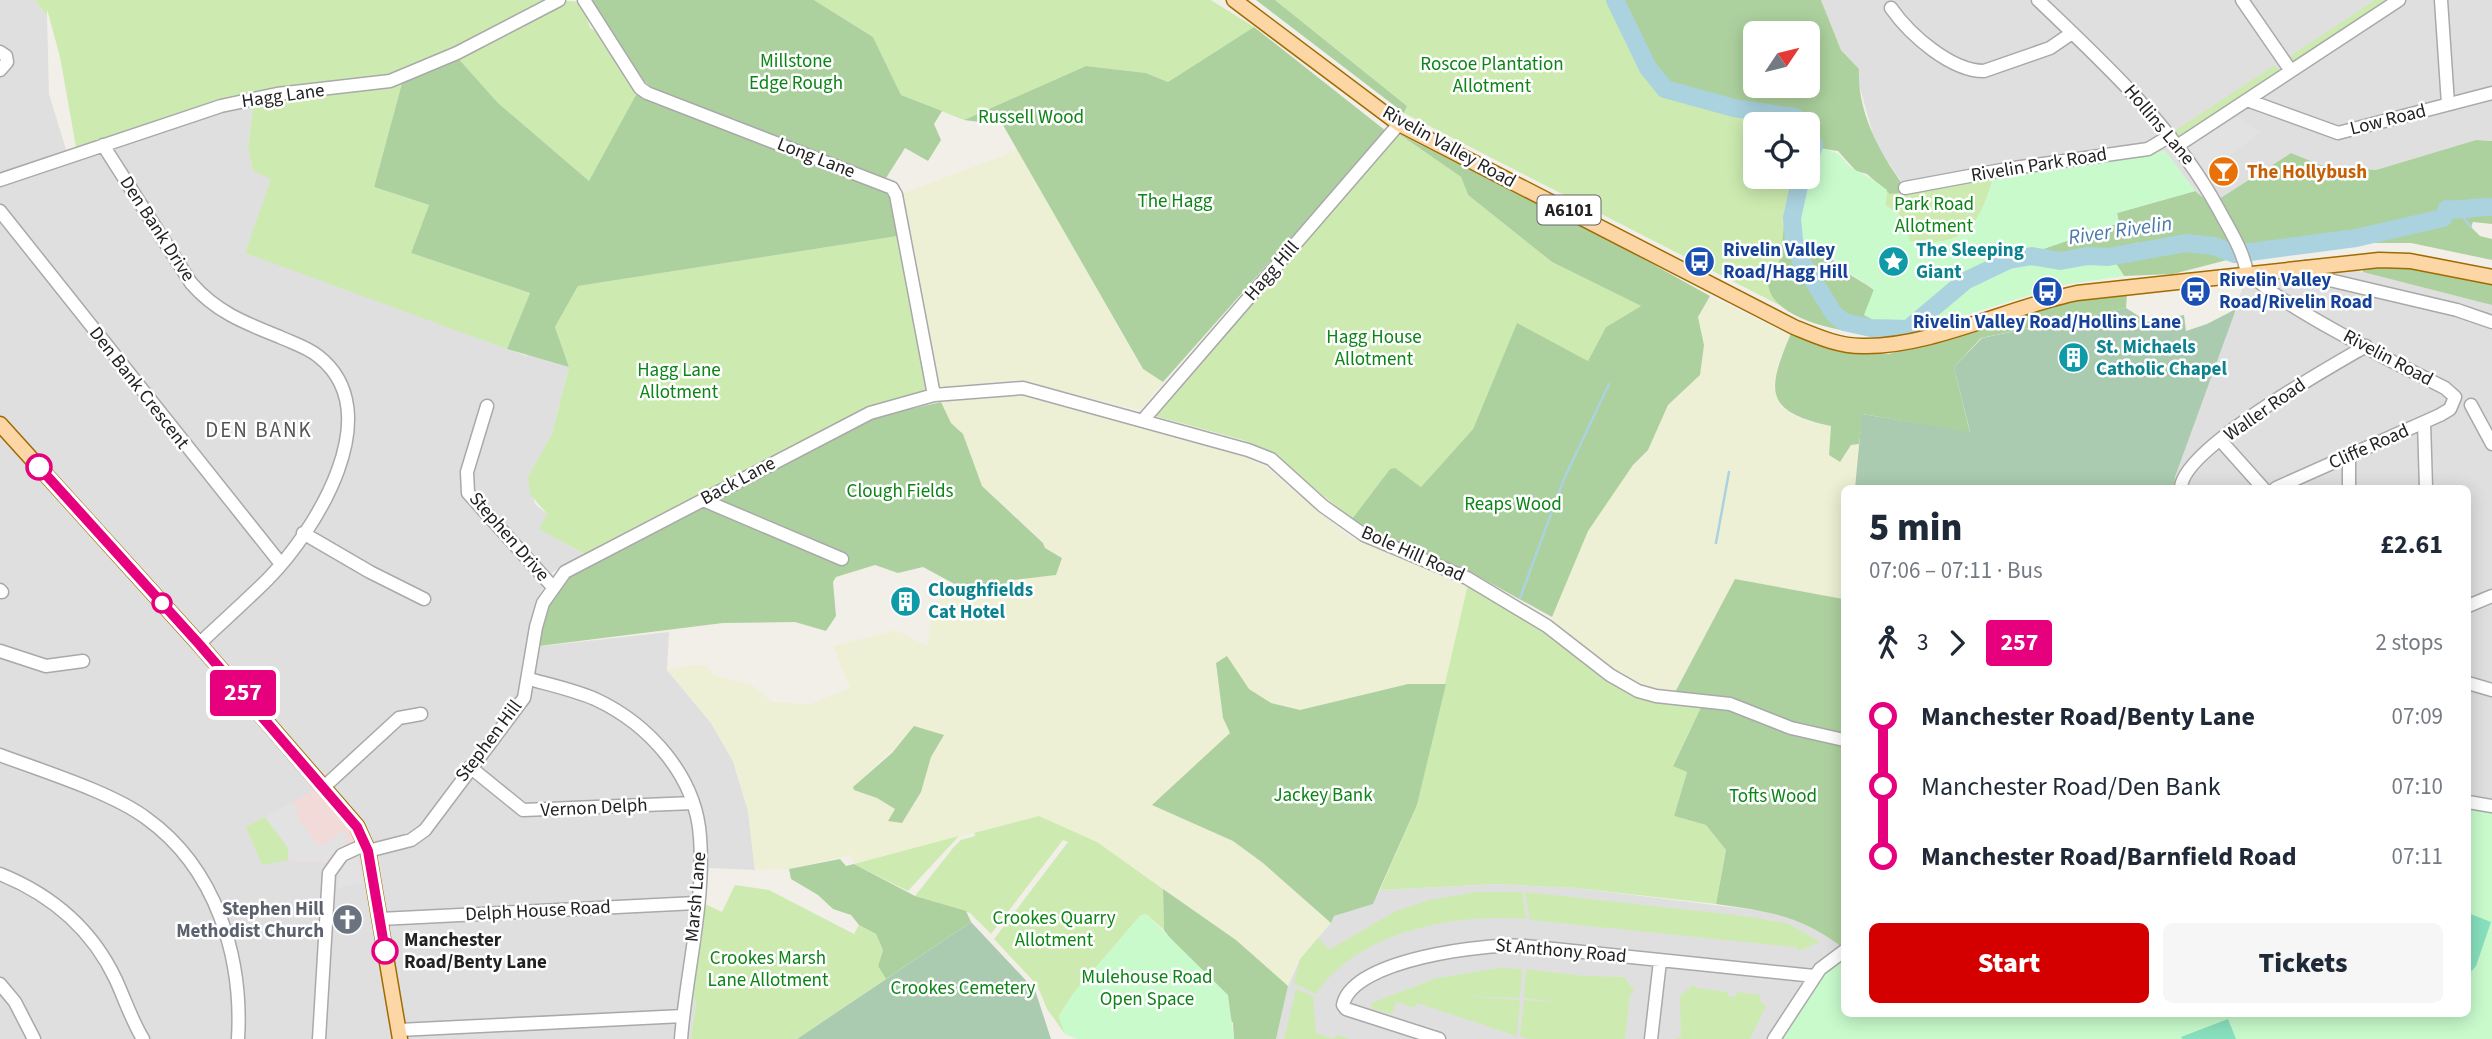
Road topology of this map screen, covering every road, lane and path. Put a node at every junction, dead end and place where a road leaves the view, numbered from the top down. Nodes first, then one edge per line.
1 (559, 0) edge
2 (584, 0) edge
3 (1234, 0) edge
4 (2038, 0) edge
5 (2242, 0) edge
6 (2399, 0) edge
7 (2441, 0) edge
8 (1891, 8) dead end
9 (2072, 33) junction
10 (0, 52) edge
11 (0, 70) edge
12 (2291, 72) junction
13 (2492, 93) edge
14 (2247, 100) junction
15 (2448, 104) junction
16 (1399, 124) junction
17 (2174, 141) junction
18 (103, 145) junction
19 (0, 180) edge
20 (1905, 188) dead end
21 (0, 211) edge
22 (2306, 267) junction
23 (2248, 270) junction
24 (2492, 277) edge
25 (2492, 322) edge
26 (2366, 346) junction
27 (934, 395) junction
28 (2455, 397) joint
29 (2471, 405) dead end
30 (487, 406) dead end
31 (1144, 419) junction
32 (2424, 422) junction
33 (0, 424) edge
34 (2221, 441) junction
35 (2492, 444) edge
36 (2349, 456) junction
37 (2181, 485) edge
38 (2260, 485) edge
39 (2283, 485) edge
40 (2349, 485) edge
41 (2426, 485) edge
42 (702, 500) junction
43 (303, 533) junction
44 (842, 559) dead end
45 (281, 564) junction
46 (552, 586) junction
47 (2492, 596) edge
48 (424, 599) dead end
49 (2471, 605) edge
50 (199, 644) junction
51 (0, 651) edge
52 (83, 661) dead end
53 (528, 679) junction
54 (2471, 683) edge
55 (2492, 690) edge
56 (421, 714) dead end
57 (1841, 739) edge
58 (0, 755) edge
59 (470, 767) junction
60 (324, 786) junction
61 (2471, 802) edge
62 (693, 803) junction
63 (2492, 806) edge
64 (367, 848) junction
65 (0, 874) edge
66 (696, 903) junction
67 (380, 919) junction
68 (1841, 954) edge
69 (1660, 961) junction
70 (1814, 976) junction
71 (0, 984) edge
72 (683, 1016) junction
73 (400, 1034) edge
74 (34, 1039) edge
75 (143, 1039) edge
76 (238, 1039) edge
77 (319, 1039) edge
78 (681, 1039) edge
79 (1439, 1039) edge
80 (1651, 1039) edge
81 (1774, 1039) edge

1 - 18 street, Hagg Lane
2 - 27 street, Long Lane
3 - 16 main road, Rivelin Valley Road / A6101
4 - 9 street, Hollins Lane
5 - 12 street
6 - 12 street, Rivelin Park Road
7 - 15 street
8 - 9 street
9 - 17 street, Hollins Lane
10 - 11 street
12 - 14 street, Rivelin Park Road
13 - 15 street, Low Road
14 - 15 street, Low Road
14 - 17 street, Rivelin Park Road
16 - 23 main road, Rivelin Valley Road / A6101
16 - 31 street, Hagg Hill
17 - 20 street, Rivelin Park Road
17 - 23 street, Hollins Lane
18 - 19 street, Hagg Lane
18 - 43 street, Den Bank Drive
21 - 45 street, Den Bank Crescent
22 - 23 main road, Rivelin Valley Road / A6101
22 - 24 main road, Rivelin Valley Road / A6101
22 - 25 street
23 - 26 street, Rivelin Road
26 - 28 street, Rivelin Road
26 - 34 street, Waller Road
27 - 31 street, Bole Hill Road
27 - 42 street, Back Lane
28 - 32 street, Cliffe Road
29 - 35 street
30 - 46 street, Stephen Drive
31 - 57 street, Bole Hill Road
32 - 36 street, Cliffe Road
32 - 41 street
33 - 50 main road
34 - 37 street, Waller Road
34 - 38 street
36 - 39 street, Cliffe Road
36 - 40 street
42 - 44 street
42 - 46 street, Back Lane
43 - 45 street, Den Bank Drive
43 - 48 street
45 - 50 street, Den Bank Drive
46 - 53 street, Stephen Hill
47 - 49 street
50 - 60 main road
51 - 52 street
53 - 59 street, Stephen Hill
53 - 62 street, Marsh Lane
54 - 55 street
56 - 60 street
58 - 76 street
59 - 62 street, Vernon Delph
59 - 64 street, Stephen Hill
60 - 64 main road
61 - 63 street
62 - 66 street, Marsh Lane
64 - 67 main road
64 - 77 street, Stephen Hill
65 - 75 street
66 - 67 street, Delph House Road
66 - 72 street, Marsh Lane
67 - 73 main road
68 - 70 street
69 - 70 street, St Anthony Road
69 - 79 street, St Anthony Road
69 - 80 street
70 - 81 street
71 - 74 street
72 - 73 street
72 - 78 street, Marsh Lane

